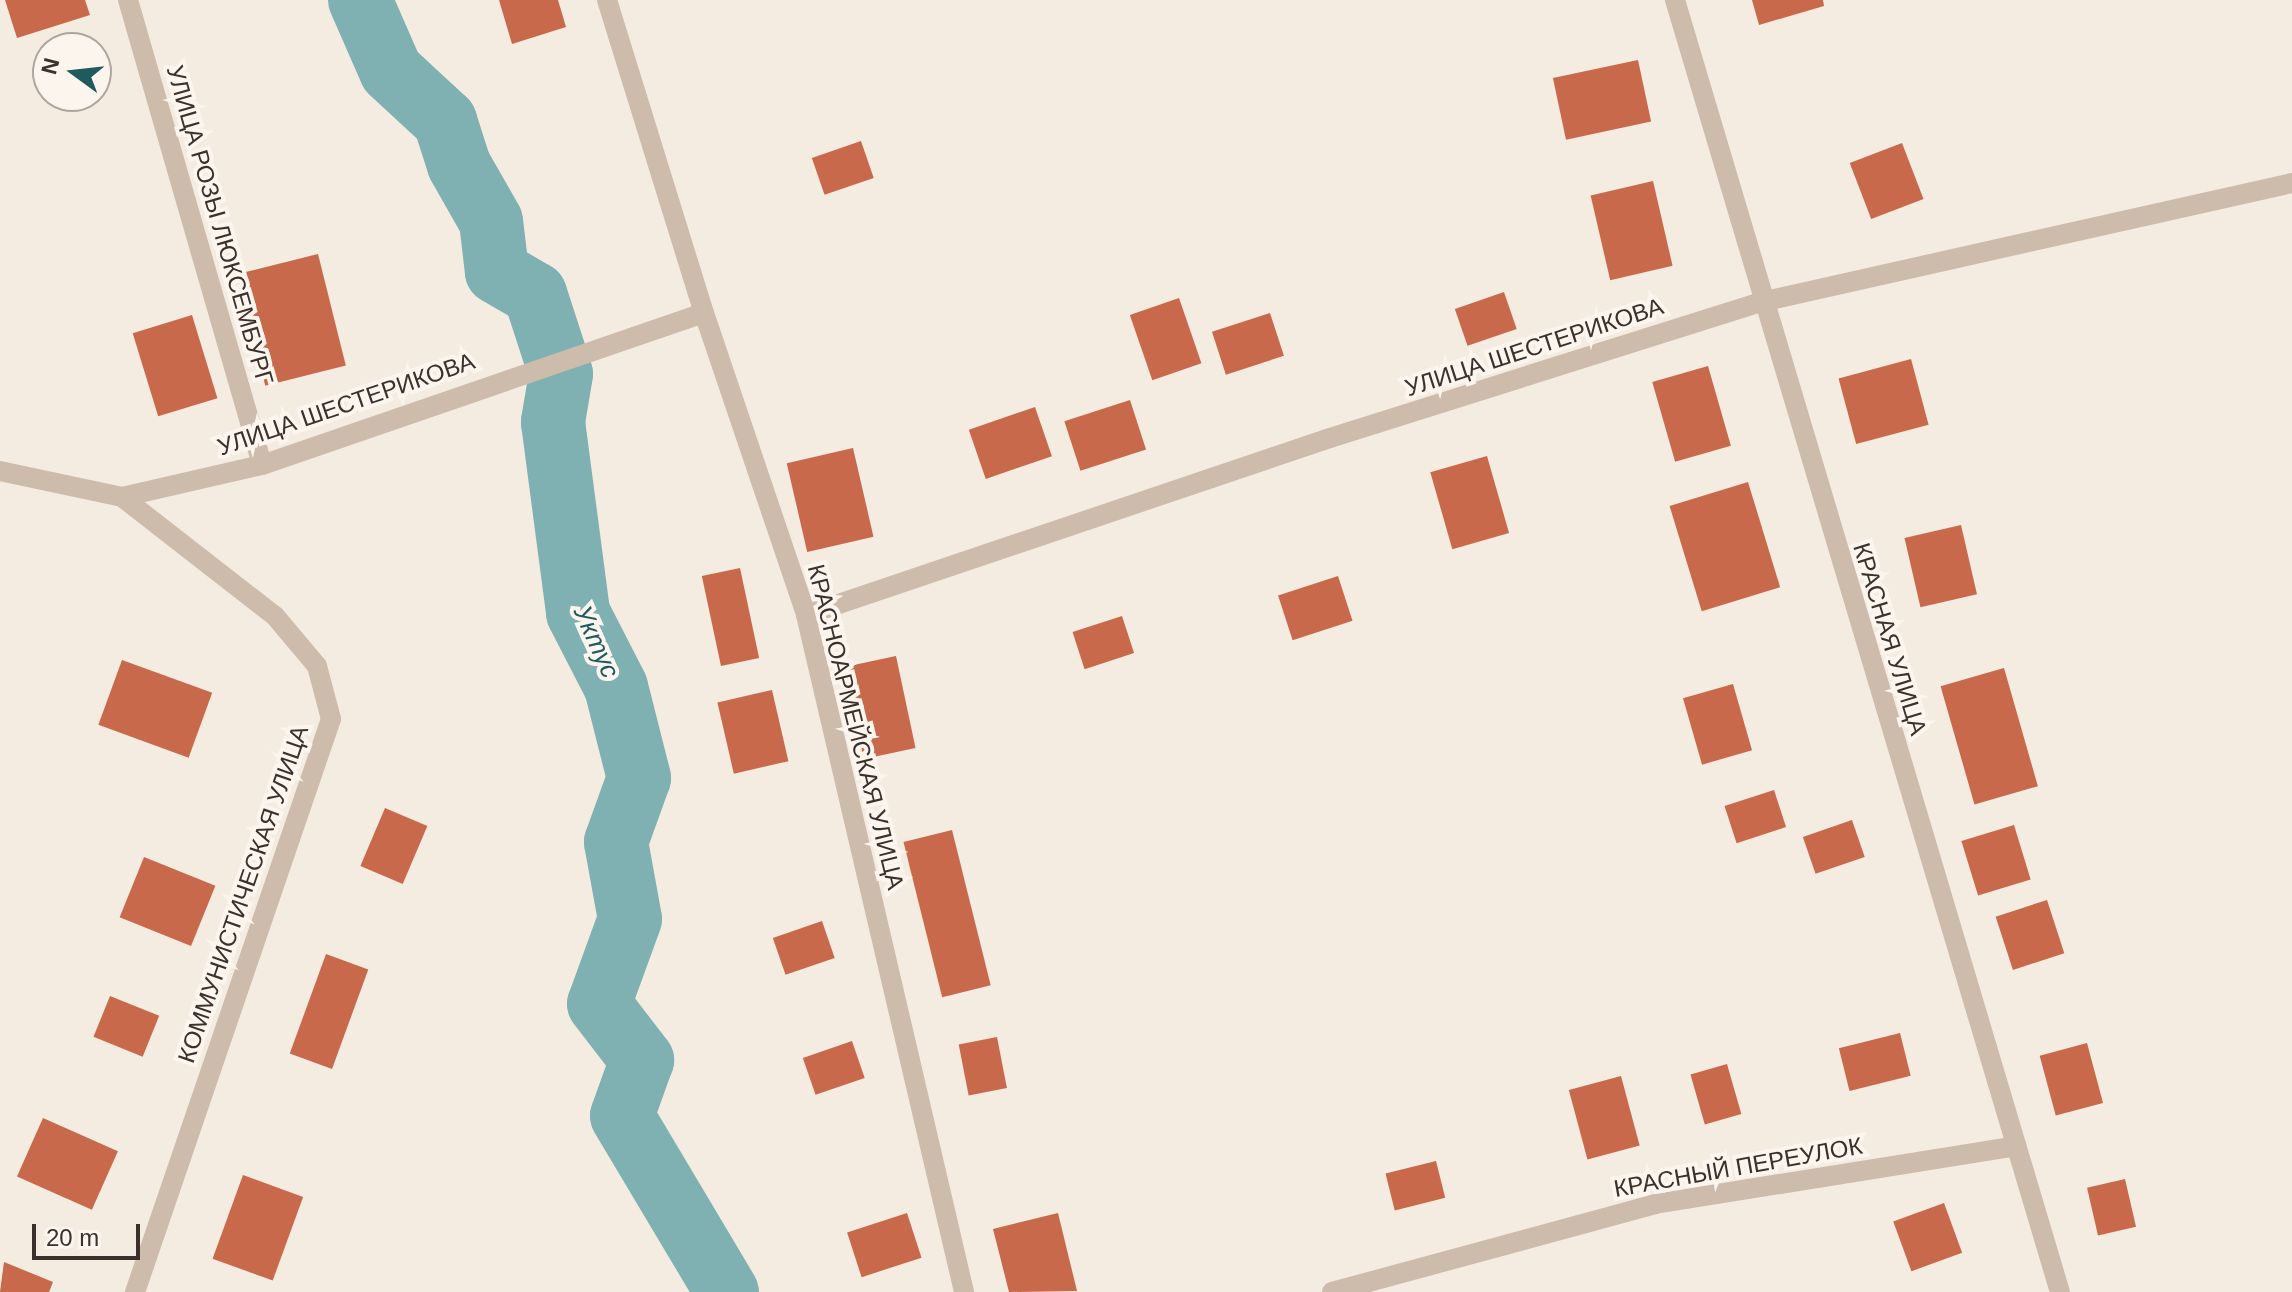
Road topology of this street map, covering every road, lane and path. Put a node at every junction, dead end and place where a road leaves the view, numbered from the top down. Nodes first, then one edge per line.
1 (128, 0) edge
2 (607, 0) edge
3 (1675, 0) edge
4 (2292, 183) edge
5 (1761, 302) junction
6 (704, 313) junction
7 (262, 465) junction
8 (0, 471) edge
9 (122, 497) junction
10 (806, 615) junction
11 (2016, 1146) junction
12 (135, 1292) edge
13 (964, 1292) edge
14 (1332, 1292) edge
15 (2060, 1292) edge

1 - 7 street, УЛИЦА РОЗЫ ЛЮКСЕМБУРГ
2 - 6 street, КРАСНОАРМЕЙСКАЯ УЛИЦА
3 - 5 street, КРАСНАЯ УЛИЦА
4 - 5 street, УЛИЦА ШЕСТЕРИКОВА
5 - 10 street, УЛИЦА ШЕСТЕРИКОВА
5 - 11 street, КРАСНАЯ УЛИЦА
6 - 7 street, УЛИЦА ШЕСТЕРИКОВА
6 - 10 street, КРАСНОАРМЕЙСКАЯ УЛИЦА
7 - 9 street, УЛИЦА ШЕСТЕРИКОВА
8 - 9 street, УЛИЦА ШЕСТЕРИКОВА
9 - 12 street, КОММУНИСТИЧЕСКАЯ УЛИЦА
10 - 13 street, КРАСНОАРМЕЙСКАЯ УЛИЦА
11 - 14 street, КРАСНЫЙ ПЕРЕУЛОК
11 - 15 street, КРАСНАЯ УЛИЦА

